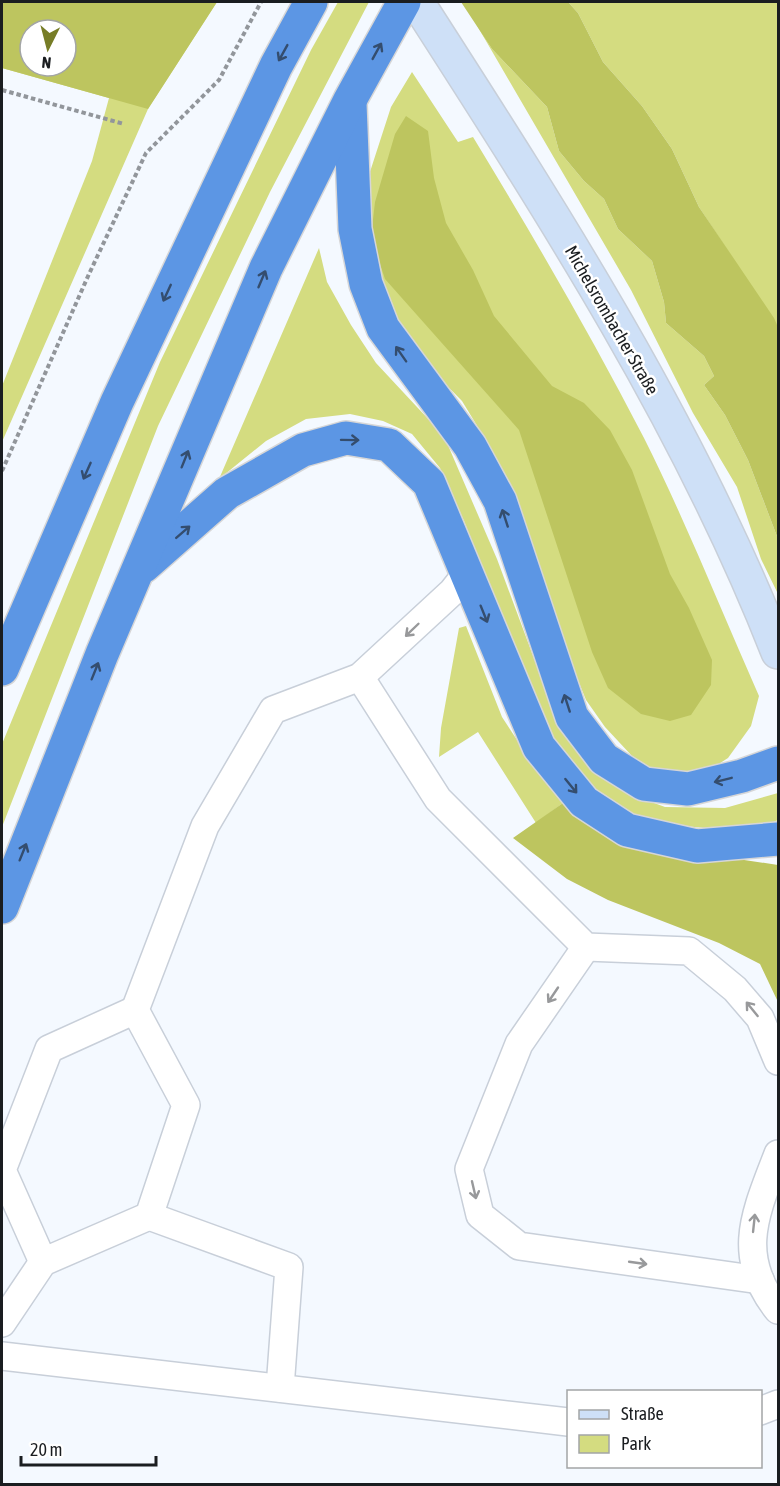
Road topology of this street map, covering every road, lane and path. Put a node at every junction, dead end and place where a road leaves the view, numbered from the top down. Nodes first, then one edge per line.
1 (261, 2) edge
2 (311, 2) edge
3 (404, 2) edge
4 (417, 2) edge
5 (2, 90) edge
6 (350, 100) junction
7 (124, 124) dead end
8 (2, 471) edge
9 (139, 571) junction
10 (467, 573) junction
11 (778, 652) edge
12 (2, 669) edge
13 (360, 677) junction
14 (778, 763) edge
15 (778, 839) edge
16 (2, 907) edge
17 (586, 946) junction
18 (135, 1010) junction
19 (778, 1061) edge
20 (778, 1154) edge
21 (149, 1216) junction
22 (43, 1262) junction
23 (760, 1280) junction
24 (778, 1310) edge
25 (2, 1323) edge
26 (2, 1356) edge
27 (280, 1388) junction
28 (778, 1404) edge
29 (762, 1410) edge
30 (567, 1422) edge

1 - 8 path
2 -> 12 highway
6 -> 3 highway
4 - 11 main road, Michelsrombacher Straße
5 - 7 path
9 -> 6 highway
14 -> 6 highway
9 -> 10 highway
16 -> 9 highway
10 -> 13 lane
10 -> 15 highway
13 - 17 lane
13 - 18 lane
19 -> 17 lane
17 -> 23 lane
18 - 21 lane
18 - 22 lane
23 -> 20 lane
21 - 22 lane
21 - 27 lane
22 - 25 lane
23 - 24 lane
26 - 27 lane
27 - 30 lane
28 - 29 lane

